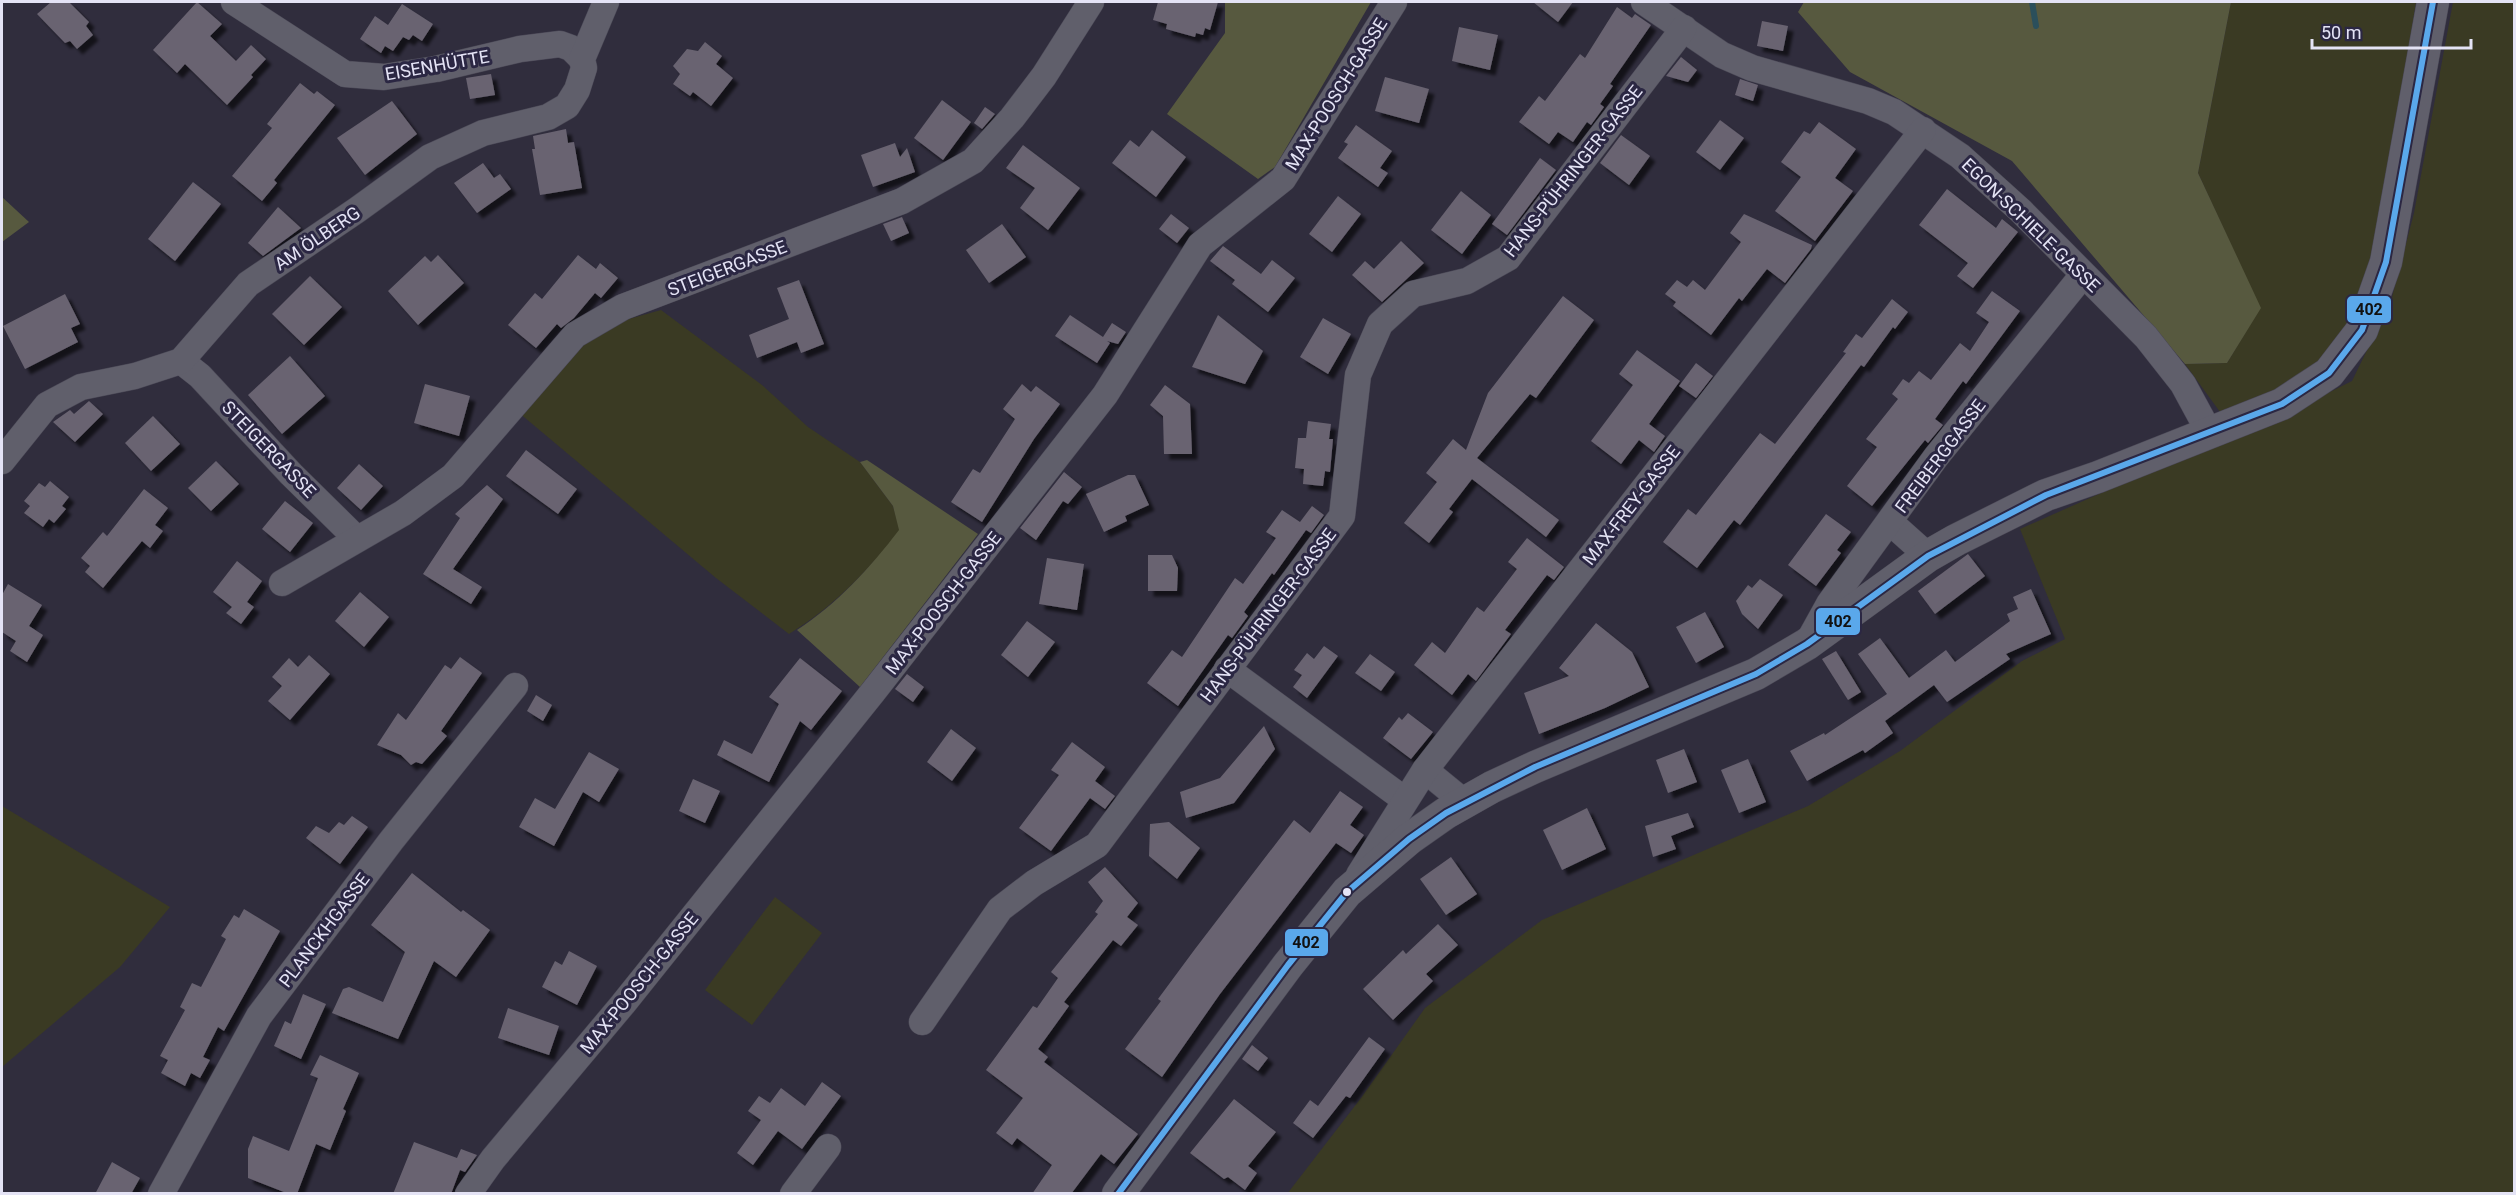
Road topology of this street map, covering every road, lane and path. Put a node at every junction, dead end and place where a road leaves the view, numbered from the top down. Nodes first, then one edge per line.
1 (234, 2) edge
2 (606, 2) edge
3 (1092, 2) edge
4 (1394, 2) edge
5 (1644, 2) edge
6 (2433, 2) edge
7 (1684, 28) junction
8 (582, 59) junction
9 (1923, 130) junction
10 (2082, 276) junction
11 (181, 361) junction
12 (2209, 432) junction
13 (2, 461) edge
14 (1890, 522) junction
15 (357, 539) junction
16 (1928, 556) junction
17 (282, 583) dead end
18 (1807, 644) junction
19 (1227, 669) junction
20 (515, 686) dead end
21 (1425, 770) junction
22 (1405, 800) junction
23 (1464, 802) junction
24 (1351, 888) junction
25 (922, 1022) dead end
26 (828, 1147) dead end
27 (161, 1194) edge
28 (468, 1194) edge
29 (793, 1194) edge
30 (1118, 1194) edge

1 - 8 street, EISENHÜTTE
2 - 8 street, AM ÖLBERG
3 - 15 street, STEIGERGASSE
4 - 28 street, MAX-POOSCH-GASSE
5 - 7 street, EGON-SCHIELE-GASSE
6 - 12 street
7 - 9 street, EGON-SCHIELE-GASSE
7 - 19 street, HANS-PÜHRINGER-GASSE
8 - 11 street, AM ÖLBERG
9 - 10 street, EGON-SCHIELE-GASSE
9 - 21 street, MAX-FREY-GASSE
10 - 12 street, EGON-SCHIELE-GASSE
10 - 14 street, FREIBERGGASSE
11 - 13 street
11 - 15 street, STEIGERGASSE
12 - 16 street
14 - 16 street
14 - 18 street, FREIBERGGASSE
15 - 17 street, STEIGERGASSE
16 - 18 street
18 - 23 street
19 - 22 street
19 - 25 street, HANS-PÜHRINGER-GASSE
20 - 27 street, PLANCKHGASSE
21 - 22 street, MAX-FREY-GASSE
21 - 23 street
22 - 24 street, MAX-FREY-GASSE
23 - 24 street
24 - 30 street
26 - 29 street

